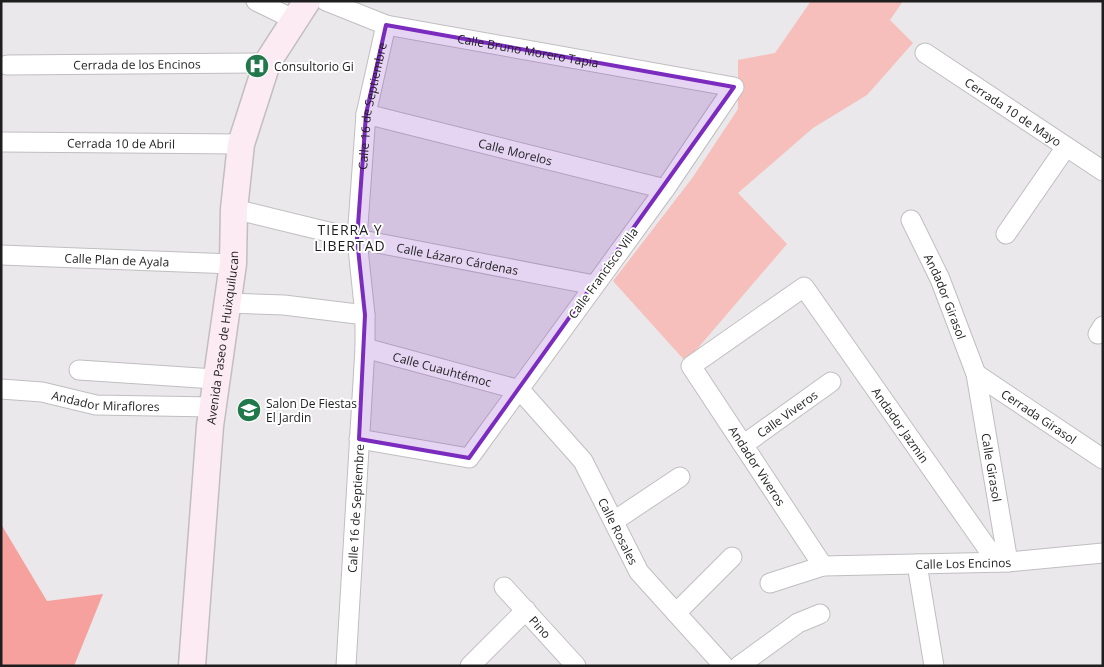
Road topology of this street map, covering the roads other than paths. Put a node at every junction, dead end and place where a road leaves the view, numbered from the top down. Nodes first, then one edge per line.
1 (256, 1) edge
2 (326, 1) edge
3 (301, 11) edge
4 (386, 25) junction
5 (925, 53) dead end
6 (267, 63) junction
7 (7, 65) dead end
8 (734, 87) joint
9 (366, 114) junction
10 (1, 142) edge
11 (241, 144) junction
12 (1066, 147) junction
13 (1103, 170) edge
14 (665, 189) junction
15 (234, 209) junction
16 (911, 220) dead end
17 (1006, 234) dead end
18 (357, 239) junction
19 (1, 255) edge
20 (234, 264) junction
21 (594, 285) junction
22 (227, 303) junction
23 (365, 315) junction
24 (365, 348) junction
25 (691, 366) joint
26 (80, 370) dead end
27 (976, 374) junction
28 (216, 379) junction
29 (831, 382) dead end
30 (1, 388) edge
31 (520, 390) junction
32 (213, 407) junction
33 (359, 439) junction
34 (743, 445) junction
35 (1103, 459) edge
36 (680, 477) dead end
37 (614, 521) junction
38 (1103, 553) edge
39 (732, 557) dead end
40 (1003, 562) junction
41 (917, 564) junction
42 (823, 566) junction
43 (770, 583) dead end
44 (504, 587) dead end
45 (526, 610) junction
46 (676, 613) junction
47 (820, 614) dead end
48 (192, 666) edge
49 (346, 666) edge
50 (470, 666) edge
51 (576, 666) edge
52 (724, 666) edge
53 (739, 666) edge
54 (934, 666) edge

1 - 3 street
2 - 4 street, Calle Bruno Morero Tapia
3 - 6 street, Avenida Paseo de Huixquilucan
4 - 8 street, Calle Bruno Morero Tapia
4 - 9 street, Calle 16 de Septiembre
5 - 12 street, Cerrada 10 de Mayo
6 - 7 street, Cerrada de los Encinos
6 - 11 street, Avenida Paseo de Huixquilucan
8 - 14 street, Calle Francisco Villa
9 - 14 street, Calle Morelos
9 - 18 street, Calle 16 de Septiembre
10 - 11 street, Cerrada 10 de Abril
11 - 15 street, Avenida Paseo de Huixquilucan
12 - 13 street, Cerrada 10 de Mayo
12 - 17 street
14 - 21 street, Calle Francisco Villa
15 - 18 street, Calle Lázaro Cárdenas
15 - 20 street, Avenida Paseo de Huixquilucan
16 - 27 street, Andador Girasol
18 - 21 street, Calle Lázaro Cárdenas
18 - 23 street, Calle 16 de Septiembre
19 - 20 street, Calle Plan de Ayala
20 - 22 street, Avenida Paseo de Huixquilucan
21 - 31 street, Calle Francisco Villa
22 - 23 street
22 - 28 street, Avenida Paseo de Huixquilucan
23 - 24 street, Calle 16 de Septiembre
24 - 31 street, Calle Cuauhtémoc
24 - 33 street, Calle 16 de Septiembre
25 - 34 street, Andador Viveros
25 - 40 street, Andador Jazmin
26 - 28 street
27 - 35 street, Cerrada Girasol
27 - 40 street, Calle Girasol
28 - 32 street, Avenida Paseo de Huixquilucan
29 - 34 street, Calle Viveros
30 - 32 street, Andador Miraflores
31 - 33 street, Calle Francisco Villa
31 - 37 street, Calle Rosales
32 - 48 street, Avenida Paseo de Huixquilucan
33 - 49 street, Calle 16 de Septiembre
34 - 42 street, Andador Viveros
36 - 37 street
37 - 46 street, Calle Rosales
38 - 40 street, Calle Los Encinos
39 - 46 street
40 - 41 street, Calle Los Encinos
41 - 42 street, Calle Los Encinos
41 - 54 street
42 - 43 street, Calle Los Encinos
44 - 45 street, Pino
45 - 50 street
45 - 51 street, Pino
46 - 52 street, Calle Rosales
47 - 53 street

